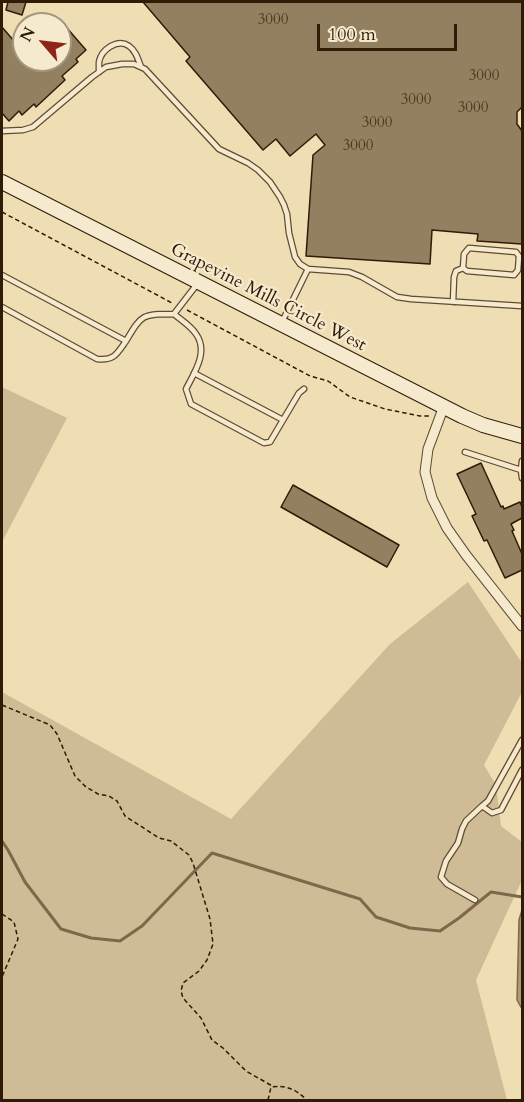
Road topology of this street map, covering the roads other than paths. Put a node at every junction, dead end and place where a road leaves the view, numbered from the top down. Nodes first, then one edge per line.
1 (141, 67) junction
2 (99, 72) junction
3 (2, 131) edge
4 (2, 182) edge
5 (521, 264) edge
6 (463, 268) junction
7 (308, 269) junction
8 (2, 275) edge
9 (198, 282) junction
10 (453, 302) junction
11 (522, 306) edge
12 (2, 307) edge
13 (174, 314) junction
14 (281, 324) junction
15 (126, 341) junction
16 (194, 373) junction
17 (304, 389) dead end
18 (442, 412) junction
19 (283, 420) junction
20 (522, 436) edge
21 (465, 452) dead end
22 (522, 462) edge
23 (522, 470) edge
24 (522, 478) edge
25 (522, 626) edge
26 (522, 740) edge
27 (522, 771) edge
28 (482, 806) junction
29 (475, 900) dead end

1 - 2 lane
1 - 2 lane
1 - 7 lane
2 - 3 lane
4 - 9 street, Grapevine Mills Circle West
5 - 6 lane
5 - 6 lane
6 - 10 lane
7 - 10 lane
7 - 14 lane
8 - 15 lane
9 - 13 lane
9 - 14 street, Grapevine Mills Circle West
10 - 11 lane
12 - 15 lane
13 - 15 lane
13 - 16 lane
14 - 18 street, Grapevine Mills Circle West
16 - 19 lane
16 - 19 lane
17 - 19 lane
18 - 20 street, Grapevine Mills Circle West
18 - 25 street
21 - 23 lane
22 - 23 lane
23 - 24 lane
26 - 28 lane
27 - 28 lane
28 - 29 lane

